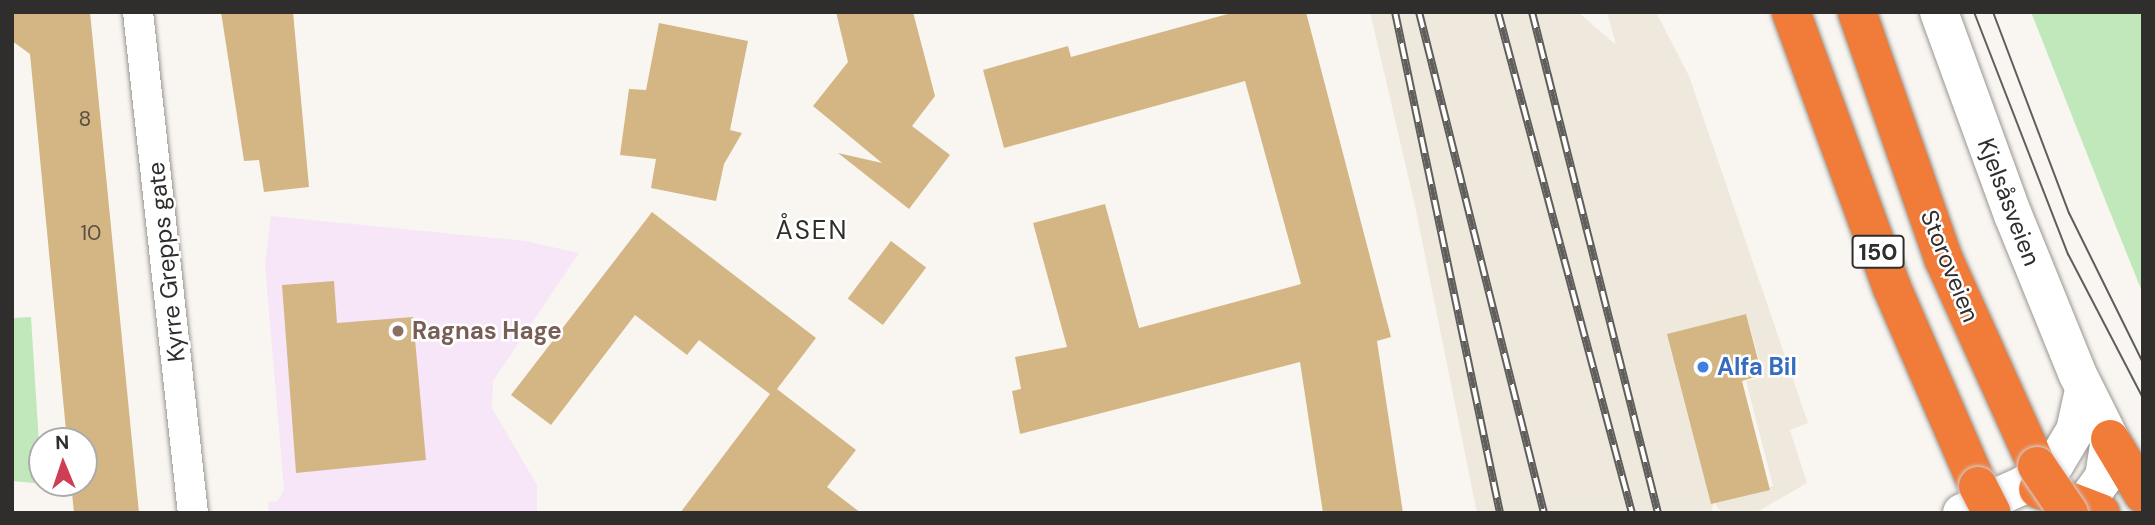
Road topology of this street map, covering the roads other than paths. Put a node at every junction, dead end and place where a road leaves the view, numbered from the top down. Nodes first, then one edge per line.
1 (138, 12) edge
2 (1791, 12) edge
3 (1857, 12) edge
4 (1939, 12) edge
5 (2084, 390) junction
6 (2110, 439) junction
7 (2031, 475) junction
8 (2143, 494) edge
9 (1980, 506) edge
10 (2077, 511) edge
11 (193, 513) edge

1 - 11 street, Kyrre Grepps gate
2 - 9 highway, 150
3 - 7 highway, Storoveien / 150
4 - 5 street, Kjelsåsveien
5 - 6 street, Kjelsåsveien
5 - 7 street
6 - 8 highway
6 - 10 street
7 - 9 street
7 - 10 highway, Storoveien / 150, bridge

